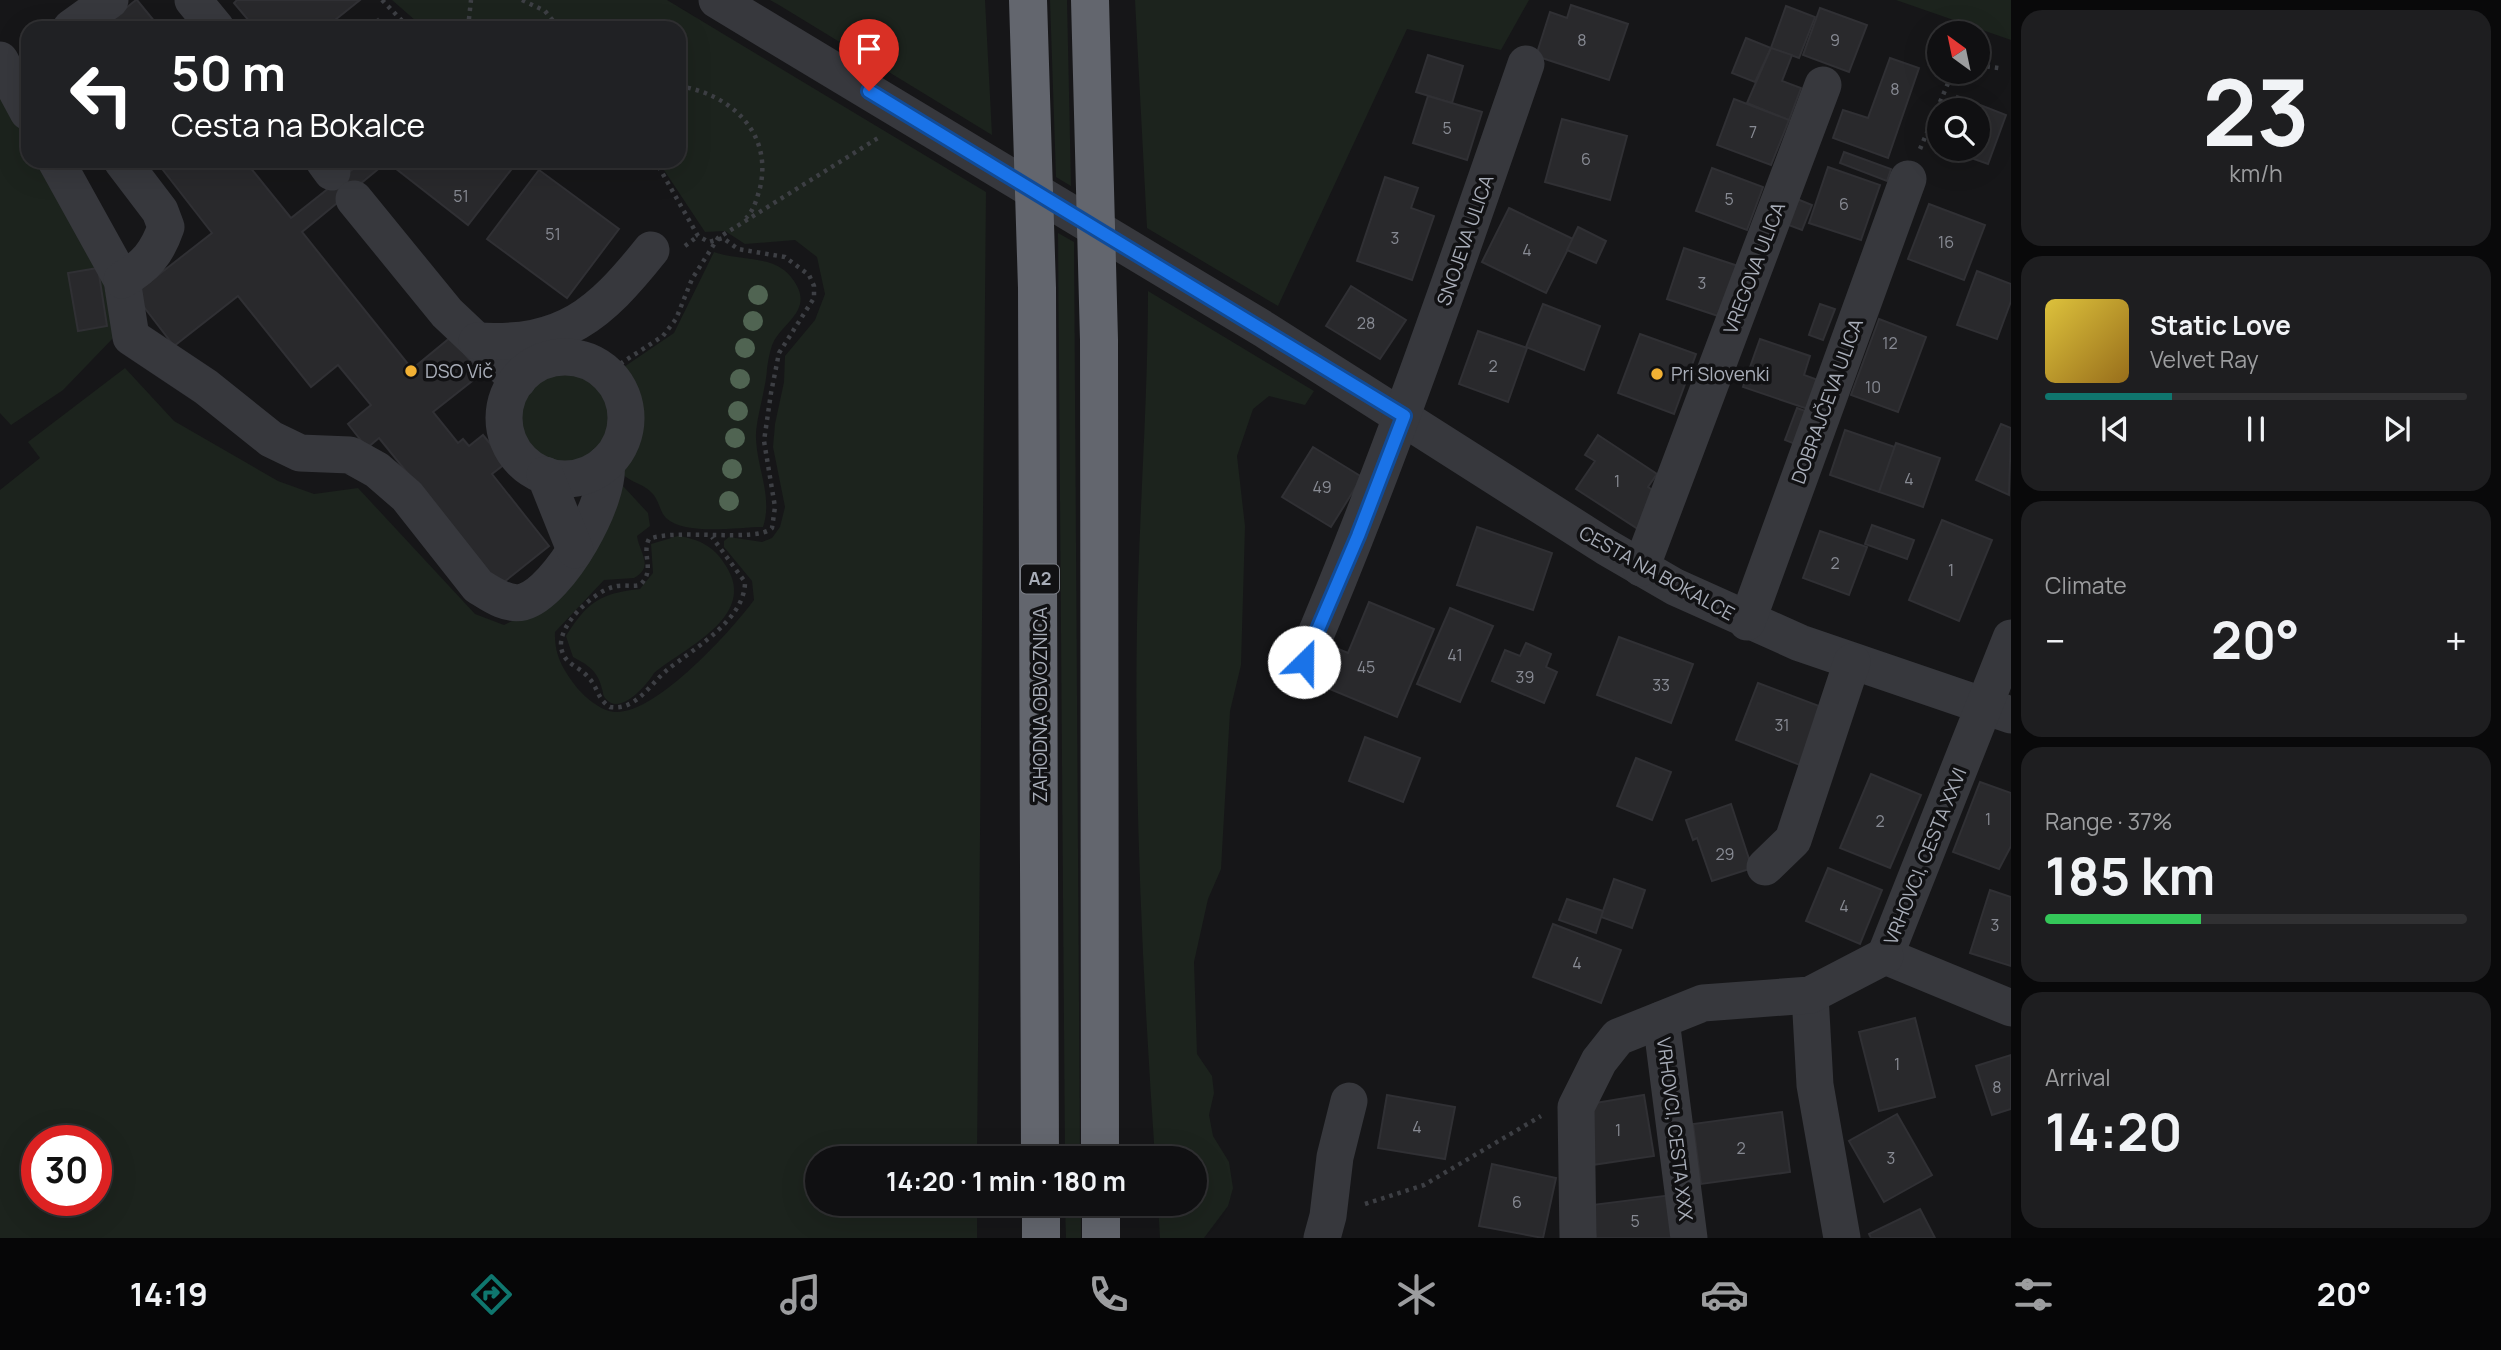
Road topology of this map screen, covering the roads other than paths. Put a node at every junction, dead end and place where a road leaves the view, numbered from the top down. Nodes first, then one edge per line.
1 (110, 0) edge
2 (192, 0) edge
3 (717, 0) edge
4 (1028, 0) edge
5 (1090, 0) edge
6 (81, 21) edge
7 (210, 21) edge
8 (0, 60) edge
9 (1526, 64) dead end
10 (1822, 85) dead end
11 (21, 99) edge
12 (60, 168) edge
13 (127, 168) edge
14 (337, 177) edge
15 (1908, 179) road end
16 (651, 250) dead end
17 (122, 280) junction
18 (477, 341) junction
19 (518, 380) junction
20 (1404, 416) junction
21 (606, 463) junction
22 (545, 475) junction
23 (575, 550) junction
24 (1641, 568) junction
25 (1747, 622) junction
26 (2011, 639) edge
27 (1304, 662) dead end
28 (1852, 662) junction
29 (1998, 711) edge
30 (1765, 867) dead end
31 (1885, 956) junction
32 (1810, 995) junction
33 (2011, 1008) edge
34 (1661, 1020) junction
35 (1349, 1101) dead end
36 (1040, 1146) edge
37 (1100, 1146) edge
38 (1041, 1216) edge
39 (1101, 1216) edge
40 (1325, 1227) edge
41 (1041, 1238) edge
42 (1101, 1238) edge
43 (1578, 1238) edge
44 (1689, 1238) edge
45 (1842, 1238) edge

1 - 6 street
2 - 7 street
3 - 20 street, CESTA NA BOKALCE
4 - 36 highway, ZAHODNA OBVOZNICA / A2
5 - 37 highway
8 - 11 street
9 - 20 street, SNOJEVA ULICA
10 - 24 street, VREGOVA ULICA
12 - 17 street
13 - 17 street
14 - 18 street
15 - 25 street, DOBRAJČEVA ULICA
16 - 18 street
17 - 23 street
18 - 19 street
19 - 21 street
19 - 22 street
20 - 24 street, CESTA NA BOKALCE
20 - 27 street
21 - 22 street
21 - 23 street
22 - 23 street
24 - 25 street, CESTA NA BOKALCE
25 - 28 street, CESTA NA BOKALCE
26 - 29 street, VRHOVCI, CESTA XXVI
28 - 29 street, CESTA NA BOKALCE
28 - 30 street
29 - 31 street, VRHOVCI, CESTA XXVI
31 - 32 street, VRHOVCI, CESTA XXX
31 - 33 street, VRHOVCI, CESTA XXVI
32 - 34 street, VRHOVCI, CESTA XXX
32 - 45 street
34 - 43 street, VRHOVCI, CESTA XXX
34 - 44 street, VRHOVCI, CESTA XXX
35 - 40 street
38 - 41 highway
39 - 42 highway

